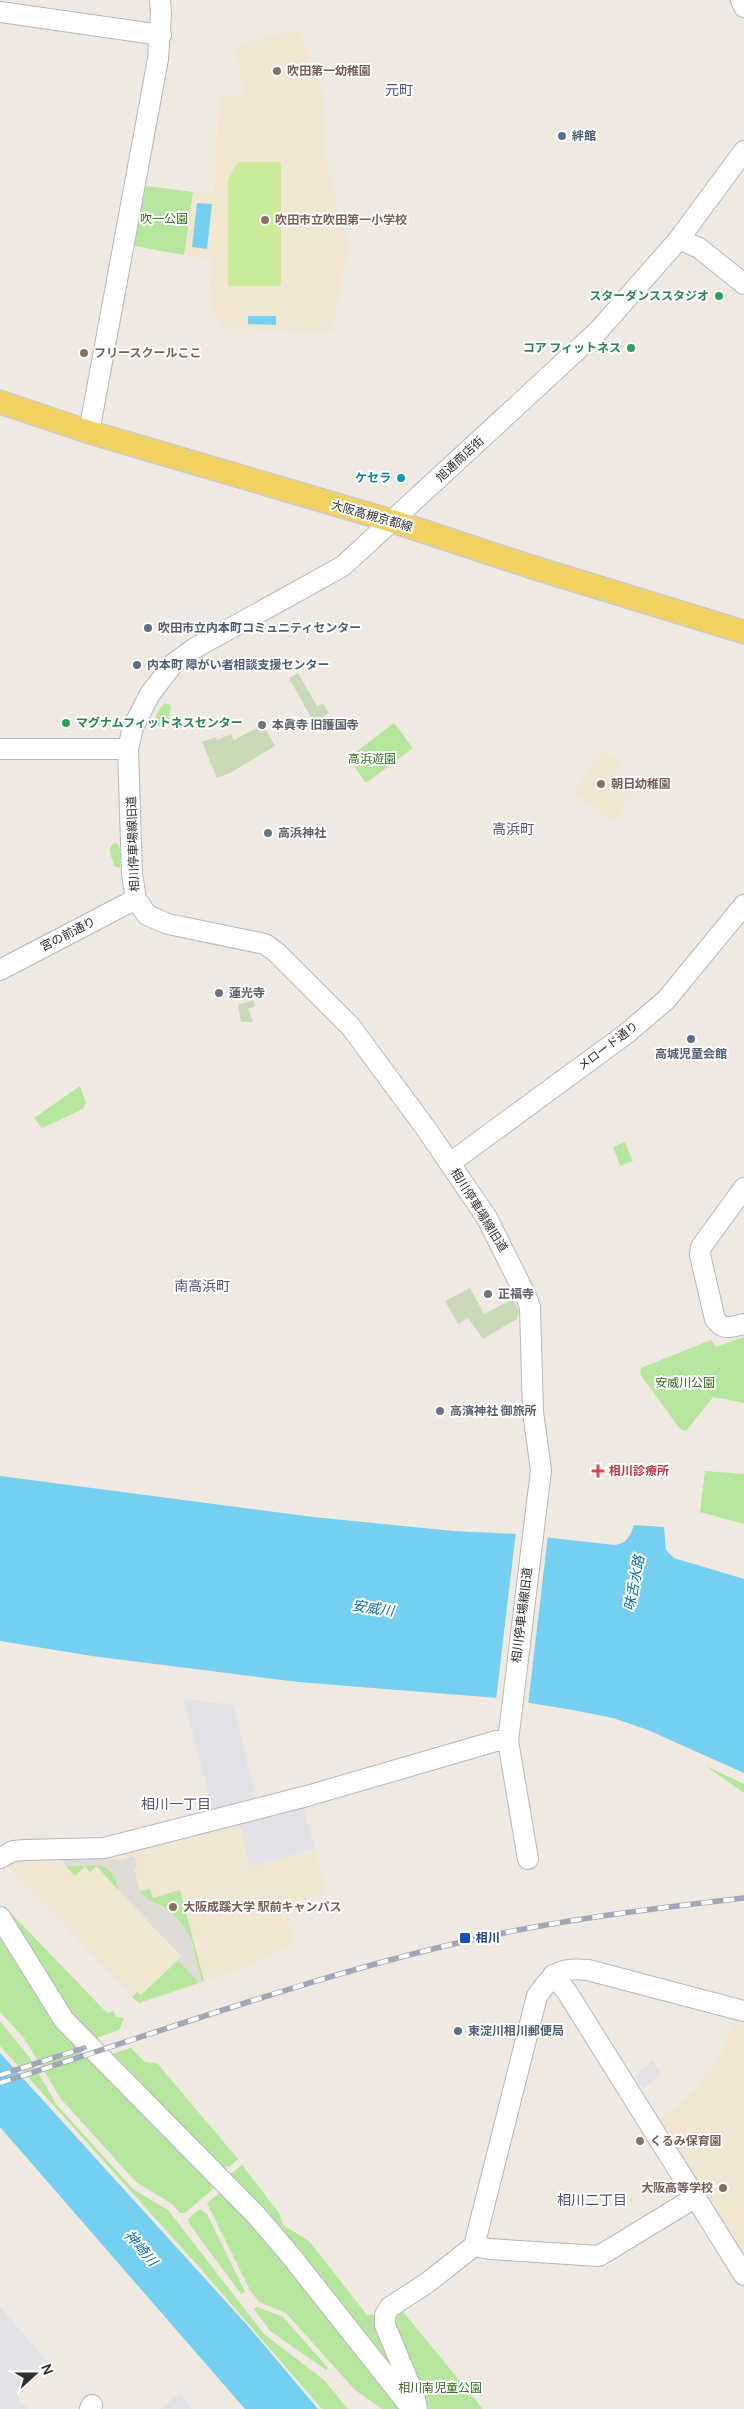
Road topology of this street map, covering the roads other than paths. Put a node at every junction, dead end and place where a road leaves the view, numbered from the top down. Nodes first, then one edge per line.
1 (160, 0) edge
2 (741, 0) edge
3 (744, 7) edge
4 (0, 12) edge
5 (161, 35) junction
6 (744, 151) edge
7 (678, 239) junction
8 (744, 284) edge
9 (0, 402) edge
10 (89, 432) junction
11 (392, 521) junction
12 (744, 632) edge
13 (137, 718) joint
14 (0, 749) edge
15 (128, 749) junction
16 (136, 899) junction
17 (744, 905) edge
18 (0, 970) edge
19 (450, 1163) junction
20 (744, 1188) edge
21 (744, 1324) edge
22 (508, 1741) junction
23 (0, 1858) edge
24 (528, 1859) dead end
25 (0, 1917) edge
26 (553, 1975) junction
27 (744, 2011) edge
28 (696, 2197) junction
29 (474, 2246) junction
30 (744, 2275) edge
31 (412, 2409) edge
32 (416, 2409) edge

1 - 5 street
2 - 3 street
4 - 5 street
5 - 10 street
6 - 7 street, 旭通商店街
7 - 8 street
7 - 11 street, 旭通商店街
9 - 10 main road, 大阪高槻京都線
10 - 11 main road, 大阪高槻京都線
11 - 12 main road, 大阪高槻京都線
11 - 13 street, 旭通商店街
13 - 15 street, 相川停車場線旧道
14 - 15 street
15 - 16 street, 相川停車場線旧道
16 - 18 street, 宮の前通り
16 - 19 street, 相川停車場線旧道
17 - 19 street, メロード通り
19 - 22 street, 相川停車場線旧道
20 - 21 street
22 - 23 street
22 - 24 street, 相川停車場線旧道
25 - 31 street
26 - 27 street
26 - 28 street
26 - 29 street
28 - 29 street
28 - 30 street
29 - 32 street

